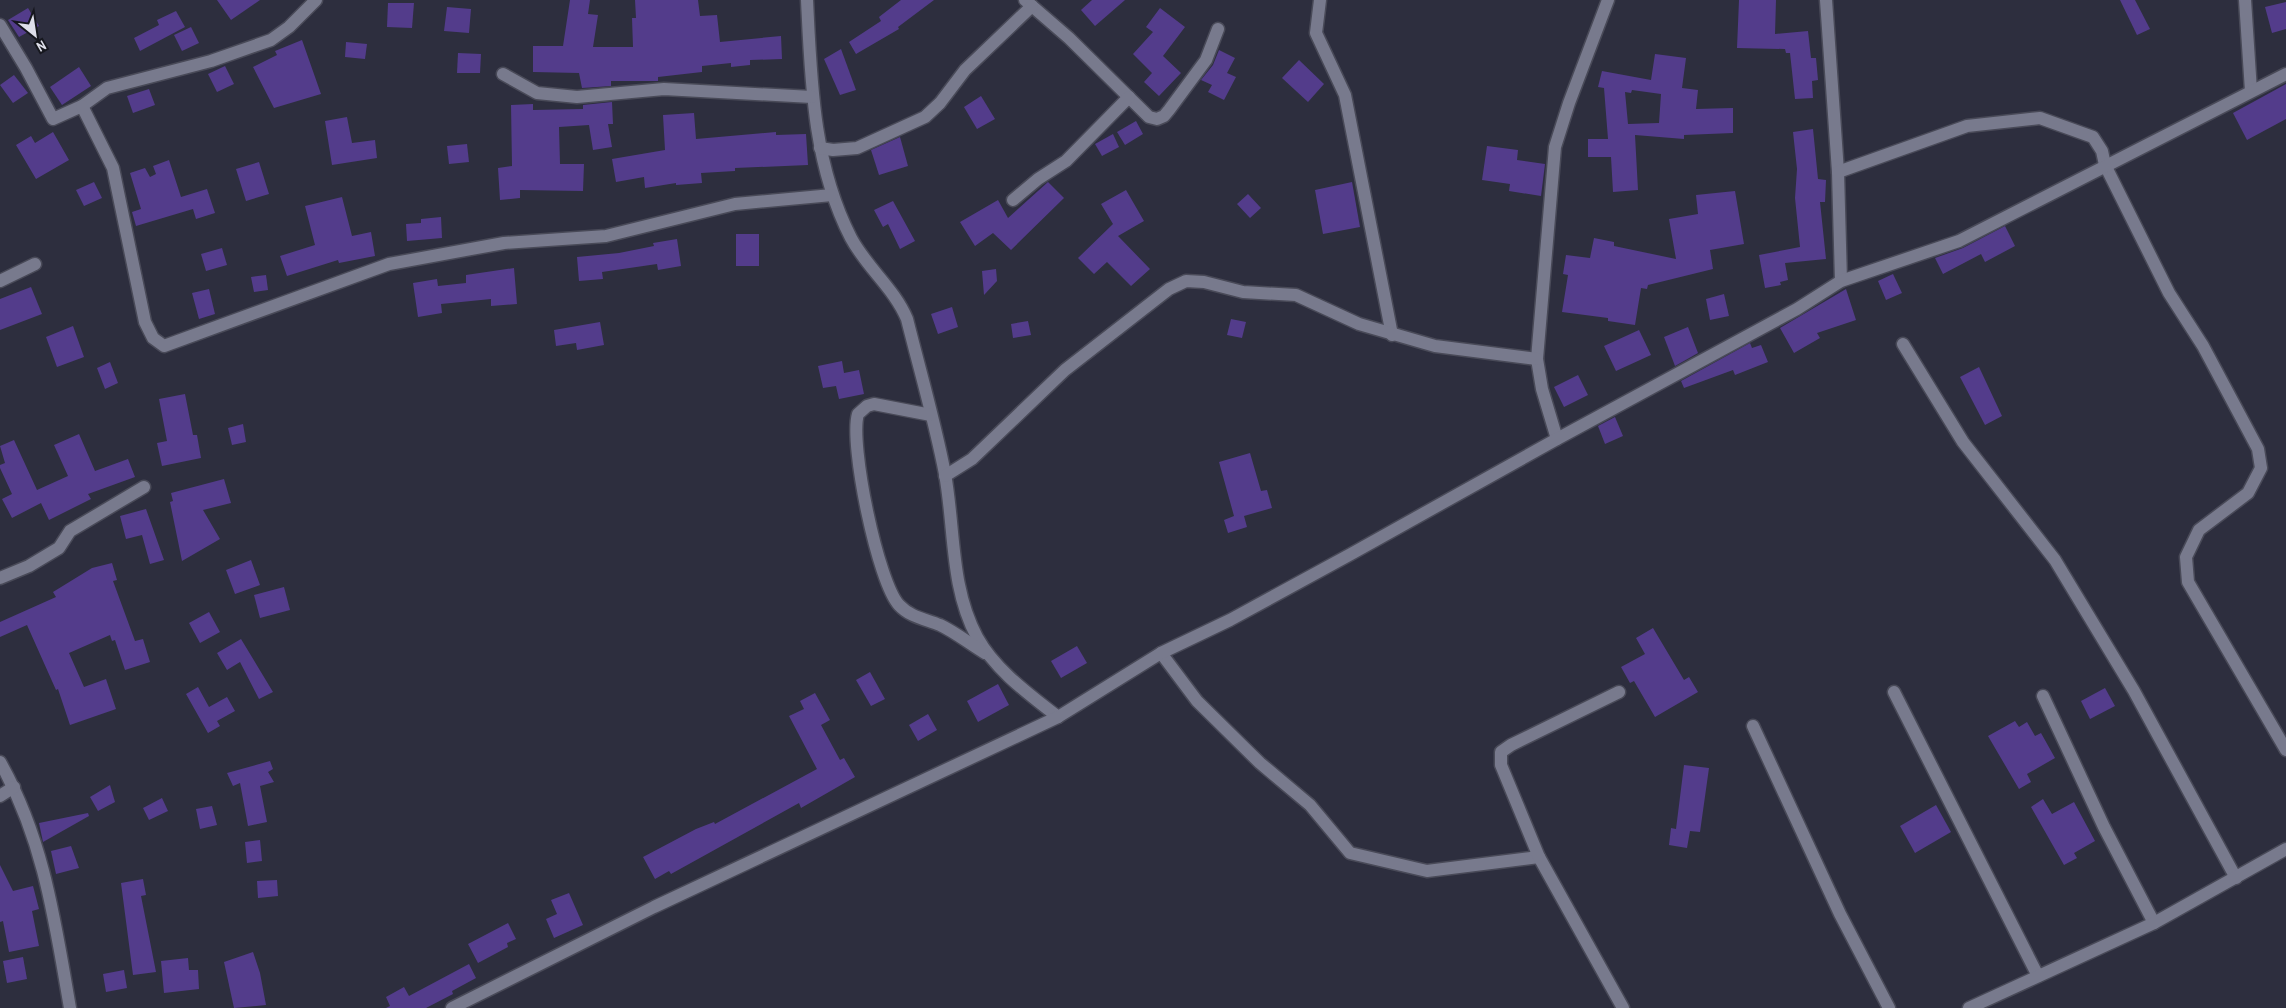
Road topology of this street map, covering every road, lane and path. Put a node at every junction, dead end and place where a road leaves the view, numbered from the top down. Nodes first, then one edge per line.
1 (316, 0) edge
2 (808, 0) edge
3 (1320, 0) edge
4 (1608, 0) edge
5 (1826, 0) edge
6 (2246, 0) edge
7 (1028, 3) edge
8 (0, 25) edge
9 (1218, 29) dead end
10 (503, 74) dead end
11 (2286, 74) edge
12 (2251, 92) junction
13 (812, 97) junction
14 (1129, 97) junction
15 (82, 106) junction
16 (820, 148) junction
17 (2105, 165) junction
18 (1838, 172) junction
19 (832, 195) junction
20 (1014, 200) dead end
21 (35, 264) dead end
22 (1841, 281) junction
23 (0, 282) edge
24 (1392, 334) junction
25 (1903, 344) dead end
26 (1536, 359) junction
27 (931, 415) junction
28 (1557, 439) junction
29 (945, 476) junction
30 (144, 488) dead end
31 (0, 578) edge
32 (1161, 653) junction
33 (992, 657) junction
34 (1619, 692) dead end
35 (1894, 692) dead end
36 (2043, 696) dead end
37 (1058, 717) junction
38 (1753, 726) dead end
39 (2286, 750) edge
40 (0, 762) edge
41 (14, 787) junction
42 (0, 796) edge
43 (2286, 849) edge
44 (1539, 857) junction
45 (2236, 878) junction
46 (2154, 923) junction
47 (2038, 976) junction
48 (70, 1008) edge
49 (452, 1008) edge
50 (1623, 1008) edge
51 (1889, 1008) edge
52 (1969, 1008) edge

1 - 15 street
2 - 13 street
3 - 24 street
4 - 26 street
5 - 18 street
6 - 12 street
7 - 14 street
7 - 16 street
8 - 15 street
9 - 14 street
10 - 13 street
11 - 12 street
12 - 17 street
13 - 16 street
14 - 20 street
15 - 19 street
16 - 19 street
17 - 18 street
17 - 22 street
17 - 39 street
18 - 22 street
19 - 27 street
21 - 23 street
22 - 28 street
24 - 26 street
24 - 29 street
25 - 45 street
26 - 28 street
27 - 29 street
27 - 33 street
28 - 32 street
29 - 33 street
30 - 31 street
32 - 37 street
32 - 44 street
33 - 37 street
34 - 44 street
35 - 47 street
36 - 46 street
37 - 49 street
38 - 51 street
40 - 41 street
41 - 42 street
41 - 48 street
43 - 45 street
44 - 50 street
45 - 46 street
46 - 47 street
47 - 52 street

